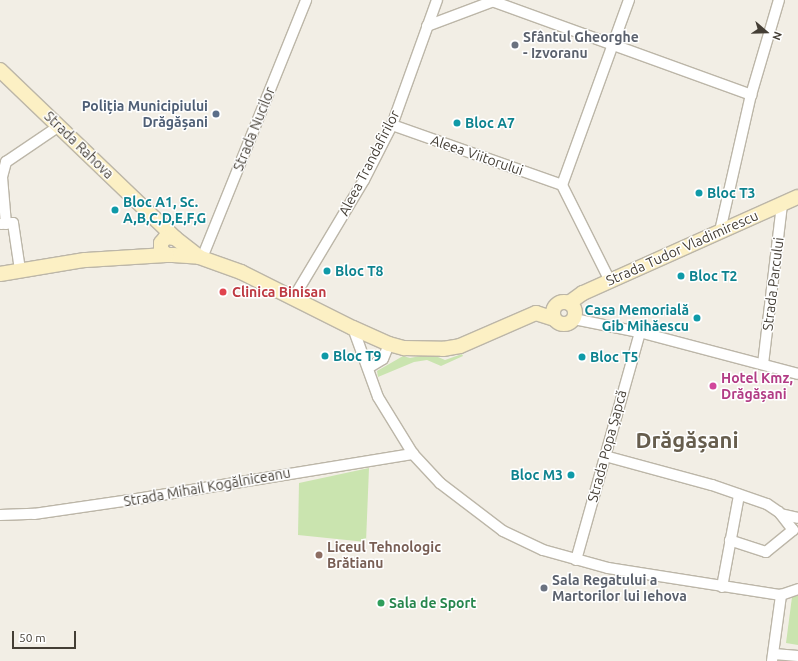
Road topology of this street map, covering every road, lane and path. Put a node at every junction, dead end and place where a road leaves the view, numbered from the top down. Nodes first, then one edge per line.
1 (306, 0) edge
2 (438, 0) edge
3 (629, 0) edge
4 (779, 0) edge
5 (494, 1) edge
6 (427, 26) junction
7 (613, 46) junction
8 (0, 70) edge
9 (751, 95) junction
10 (59, 126) junction
11 (392, 126) junction
12 (562, 185) junction
13 (798, 197) edge
14 (782, 204) junction
15 (3, 224) edge
16 (720, 231) junction
17 (169, 245) junction
18 (201, 257) junction
19 (20, 270) junction
20 (0, 274) edge
21 (610, 281) junction
22 (294, 297) junction
23 (559, 309) junction
24 (574, 319) junction
25 (353, 328) junction
26 (640, 333) junction
27 (388, 344) junction
28 (762, 364) junction
29 (368, 368) junction
30 (798, 374) edge
31 (413, 454) junction
32 (605, 456) junction
33 (739, 495) junction
34 (780, 514) junction
35 (0, 515) edge
36 (798, 518) edge
37 (730, 540) junction
38 (576, 560) junction
39 (722, 587) junction
40 (798, 589) edge
41 (781, 595) junction
42 (798, 656) edge
43 (773, 657) edge

1 - 18 street, Strada Nucilor
2 - 6 street, Aleea Trandafirilor
3 - 7 street
4 - 9 street
5 - 6 street
5 - 7 street
6 - 11 street, Aleea Trandafirilor
7 - 9 street
7 - 12 street
8 - 10 main road, Strada Rahova
9 - 16 street
10 - 15 street
10 - 17 main road, Strada Rahova
11 - 12 street, Aleea Viitorului
11 - 22 street, Aleea Trandafirilor
12 - 21 street
13 - 14 main road, Strada Tudor Vladimirescu
14 - 16 main road, Strada Tudor Vladimirescu
14 - 28 street, Strada Parcului
15 - 19 street
16 - 21 main road, Strada Tudor Vladimirescu
17 - 18 main road
17 - 19 main road
18 - 22 main road
19 - 20 main road
21 - 23 main road, Strada Tudor Vladimirescu
22 - 25 main road
23 - 24 main road
23 - 24 main road
23 - 27 main road
24 - 26 street
25 - 27 main road
25 - 29 street
26 - 28 street
26 - 32 street, Strada Popa Șapcă
27 - 29 street
28 - 30 street
29 - 31 street
31 - 35 street, Strada Mihail Kogălniceanu
31 - 38 street
32 - 33 street
32 - 38 street, Strada Popa Șapcă
33 - 34 street
33 - 37 street
34 - 36 street
34 - 37 street
37 - 39 street
38 - 39 street
39 - 41 street
40 - 41 street
41 - 43 street
42 - 43 street

